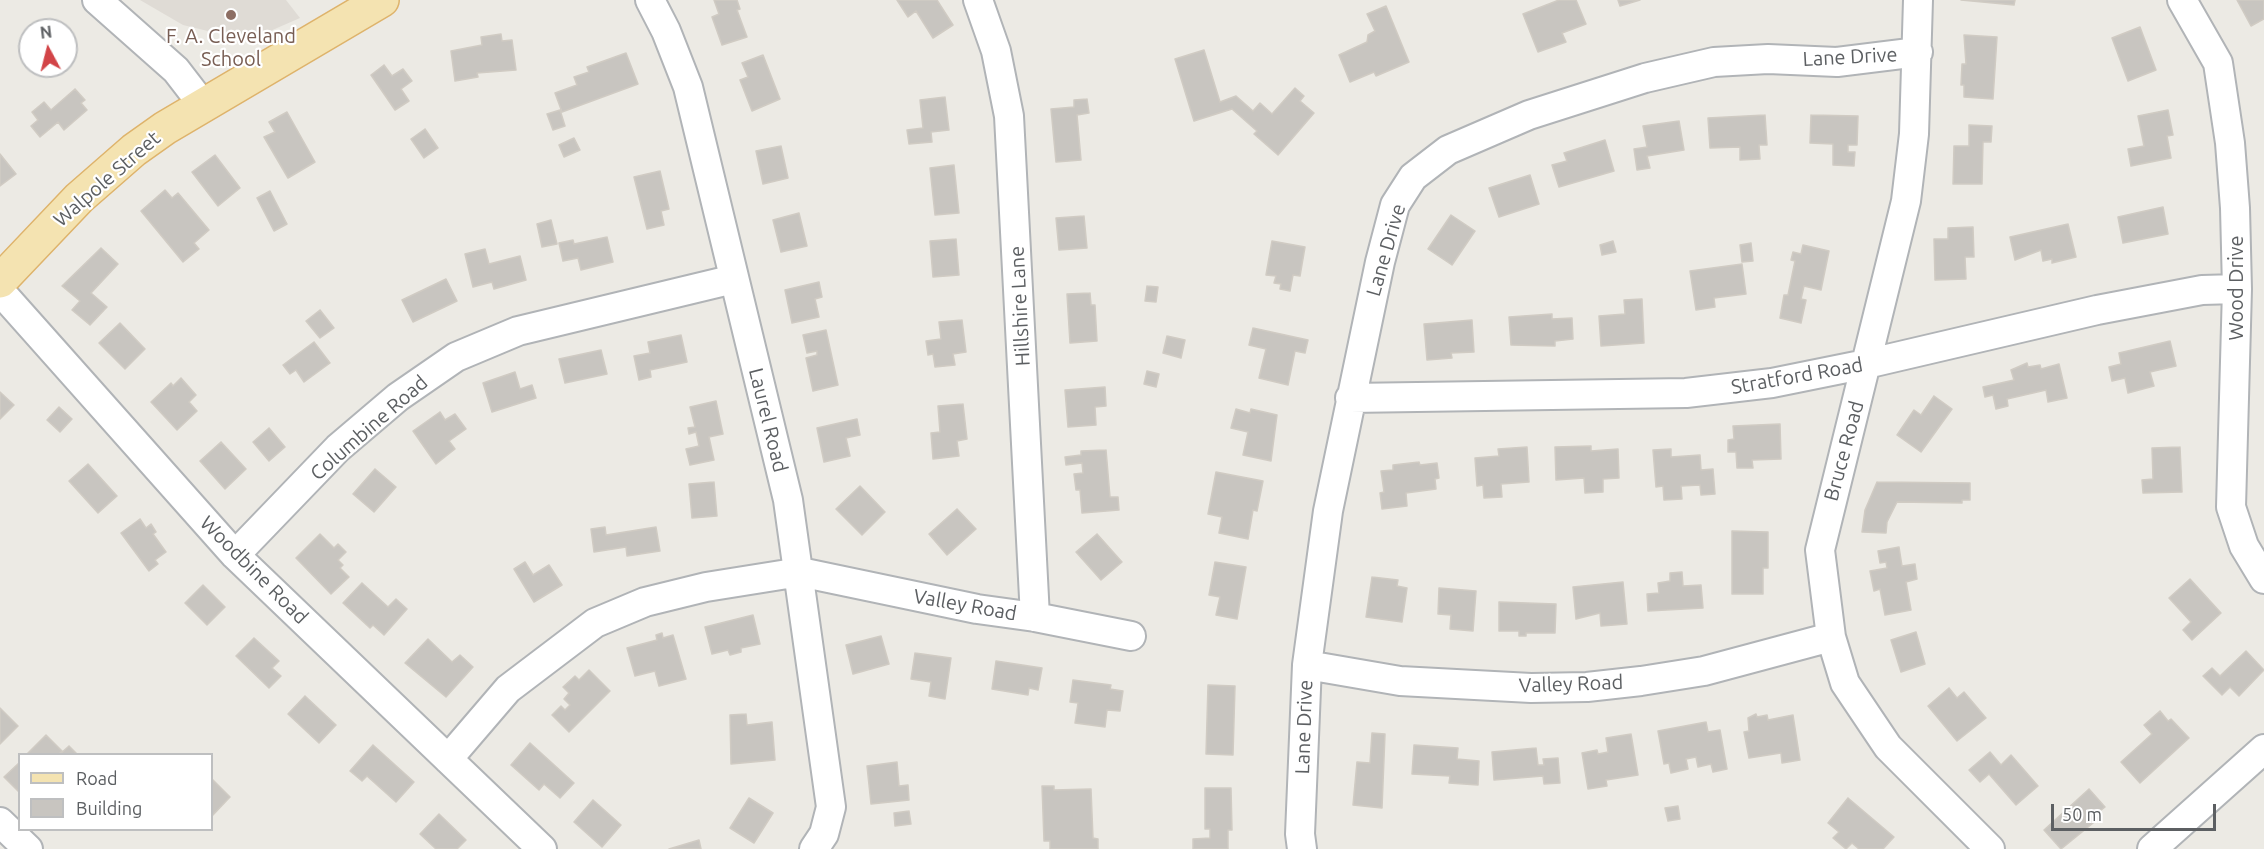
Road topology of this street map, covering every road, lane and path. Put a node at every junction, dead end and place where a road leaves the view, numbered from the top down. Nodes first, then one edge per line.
1 (97, 0) edge
2 (382, 0) edge
3 (650, 0) edge
4 (978, 0) edge
5 (1918, 0) edge
6 (2182, 0) edge
7 (1918, 52) junction
8 (203, 105) junction
9 (734, 279) junction
10 (0, 281) edge
11 (2237, 289) junction
12 (0, 291) edge
13 (1866, 364) junction
14 (1350, 398) junction
15 (235, 555) junction
16 (800, 572) junction
17 (2264, 579) edge
18 (1035, 617) junction
19 (1131, 636) dead end
20 (1831, 637) junction
21 (1307, 665) junction
22 (2264, 749) edge
23 (448, 759) junction
24 (0, 822) edge
25 (526, 844) edge
26 (28, 849) edge
27 (814, 849) edge
28 (1302, 849) edge
29 (1990, 849) edge
30 (2152, 849) edge

1 - 8 street
2 - 8 main road, Walpole Street
3 - 9 street, Laurel Road
4 - 18 street, Hillshire Lane
5 - 7 street, Bruce Road
6 - 11 street, Wood Drive
7 - 13 street, Bruce Road
7 - 14 street, Lane Drive
8 - 10 main road, Walpole Street
9 - 15 street, Columbine Road
9 - 16 street, Laurel Road
11 - 13 street, Stratford Road
11 - 17 street, Wood Drive
12 - 15 street, Woodbine Road
13 - 14 street, Stratford Road
13 - 20 street, Bruce Road
14 - 21 street, Lane Drive
15 - 23 street, Woodbine Road
16 - 18 street, Valley Road
16 - 23 street
16 - 27 street, Laurel Road
18 - 19 street, Valley Road
20 - 21 street, Valley Road
20 - 29 street, Bruce Road
21 - 28 street, Lane Drive
22 - 30 street
23 - 25 street, Woodbine Road
24 - 26 street

